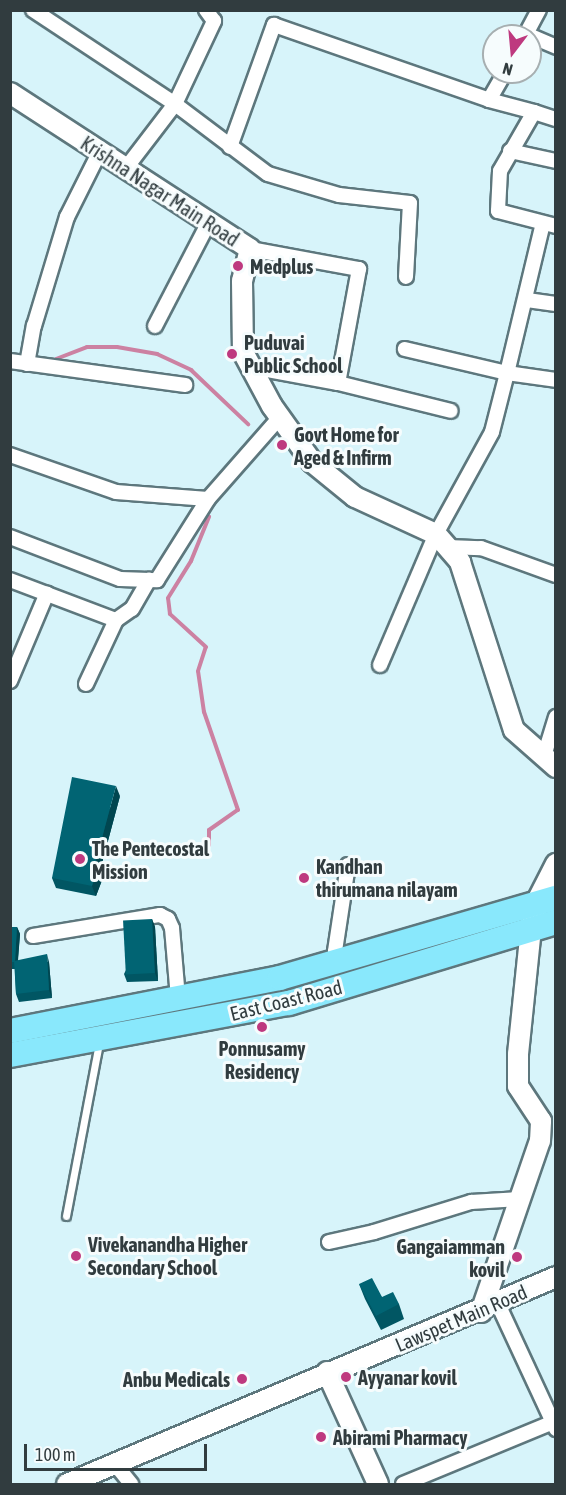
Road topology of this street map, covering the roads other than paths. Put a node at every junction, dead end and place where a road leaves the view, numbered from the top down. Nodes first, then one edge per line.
1 (33, 10) edge
2 (206, 10) edge
3 (539, 10) edge
4 (532, 24) edge
5 (498, 84) edge
6 (10, 93) edge
7 (489, 99) junction
8 (175, 104) junction
9 (534, 112) junction
10 (555, 119) edge
11 (230, 147) junction
12 (510, 150) junction
13 (100, 152) junction
14 (555, 161) edge
15 (126, 168) junction
16 (209, 222) junction
17 (549, 225) edge
18 (250, 249) junction
19 (406, 277) dead end
20 (527, 300) junction
21 (555, 304) edge
22 (155, 326) dead end
23 (405, 349) dead end
24 (10, 361) edge
25 (27, 364) junction
26 (250, 367) junction
27 (507, 373) junction
28 (555, 380) edge
29 (338, 383) junction
30 (185, 385) dead end
31 (451, 411) dead end
32 (280, 417) junction
33 (10, 455) edge
34 (208, 499) junction
35 (10, 537) edge
36 (441, 541) junction
37 (555, 575) edge
38 (10, 580) edge
39 (149, 580) junction
40 (47, 593) junction
41 (116, 620) junction
42 (381, 665) dead end
43 (10, 681) edge
44 (86, 684) dead end
45 (555, 717) edge
46 (550, 762) edge
47 (555, 864) edge
48 (348, 865) dead end
49 (546, 901) edge
50 (555, 922) edge
51 (531, 929) junction
52 (33, 936) dead end
53 (337, 962) junction
54 (178, 998) junction
55 (97, 1026) junction
56 (10, 1031) edge
57 (10, 1055) edge
58 (520, 1199) junction
59 (66, 1216) dead end
60 (329, 1242) dead end
61 (555, 1277) edge
62 (490, 1308) junction
63 (327, 1372) junction
64 (554, 1424) edge
65 (115, 1464) junction
66 (68, 1485) edge
67 (131, 1485) edge
68 (378, 1485) edge
69 (403, 1485) edge

1 - 8 street
2 - 8 street
3 - 4 street
5 - 7 street
6 - 13 street, Krishna Nagar Main Road
7 - 9 street
7 - 11 street
8 - 11 street
8 - 15 street
9 - 10 street
9 - 12 street
11 - 19 street
12 - 14 street
12 - 17 street
13 - 15 street, Krishna Nagar Main Road
13 - 25 street
15 - 16 street, Krishna Nagar Main Road
16 - 18 street, Krishna Nagar Main Road
16 - 22 street
17 - 20 street
18 - 26 street, Krishna Nagar Main Road
18 - 29 street
20 - 21 street
20 - 27 street
23 - 27 street
24 - 25 street
25 - 30 street
26 - 29 street
26 - 32 street, Krishna Nagar Main Road
27 - 28 street
27 - 36 street
29 - 31 street
32 - 34 street
32 - 36 street, Krishna Nagar Main Road
33 - 34 street
34 - 39 street
35 - 39 street
36 - 37 street
36 - 42 street
36 - 46 street
38 - 40 street
39 - 41 street
40 - 41 street
40 - 43 street
41 - 44 street
45 - 46 street
47 - 49 street
48 - 53 street
49 - 51 street
49 - 53 highway, East Coast Road
50 - 51 highway, East Coast Road
51 - 55 highway, East Coast Road
51 - 58 street
52 - 54 street
53 - 54 highway, East Coast Road
54 - 55 highway, East Coast Road
55 - 56 highway, East Coast Road
55 - 57 highway, East Coast Road
55 - 59 lane
58 - 60 street
58 - 62 street
61 - 62 street, Lawspet Main Road
62 - 63 street, Lawspet Main Road
62 - 64 street
63 - 65 street, Lawspet Main Road
63 - 68 street
64 - 69 street
65 - 66 street, Lawspet Main Road
65 - 67 street

